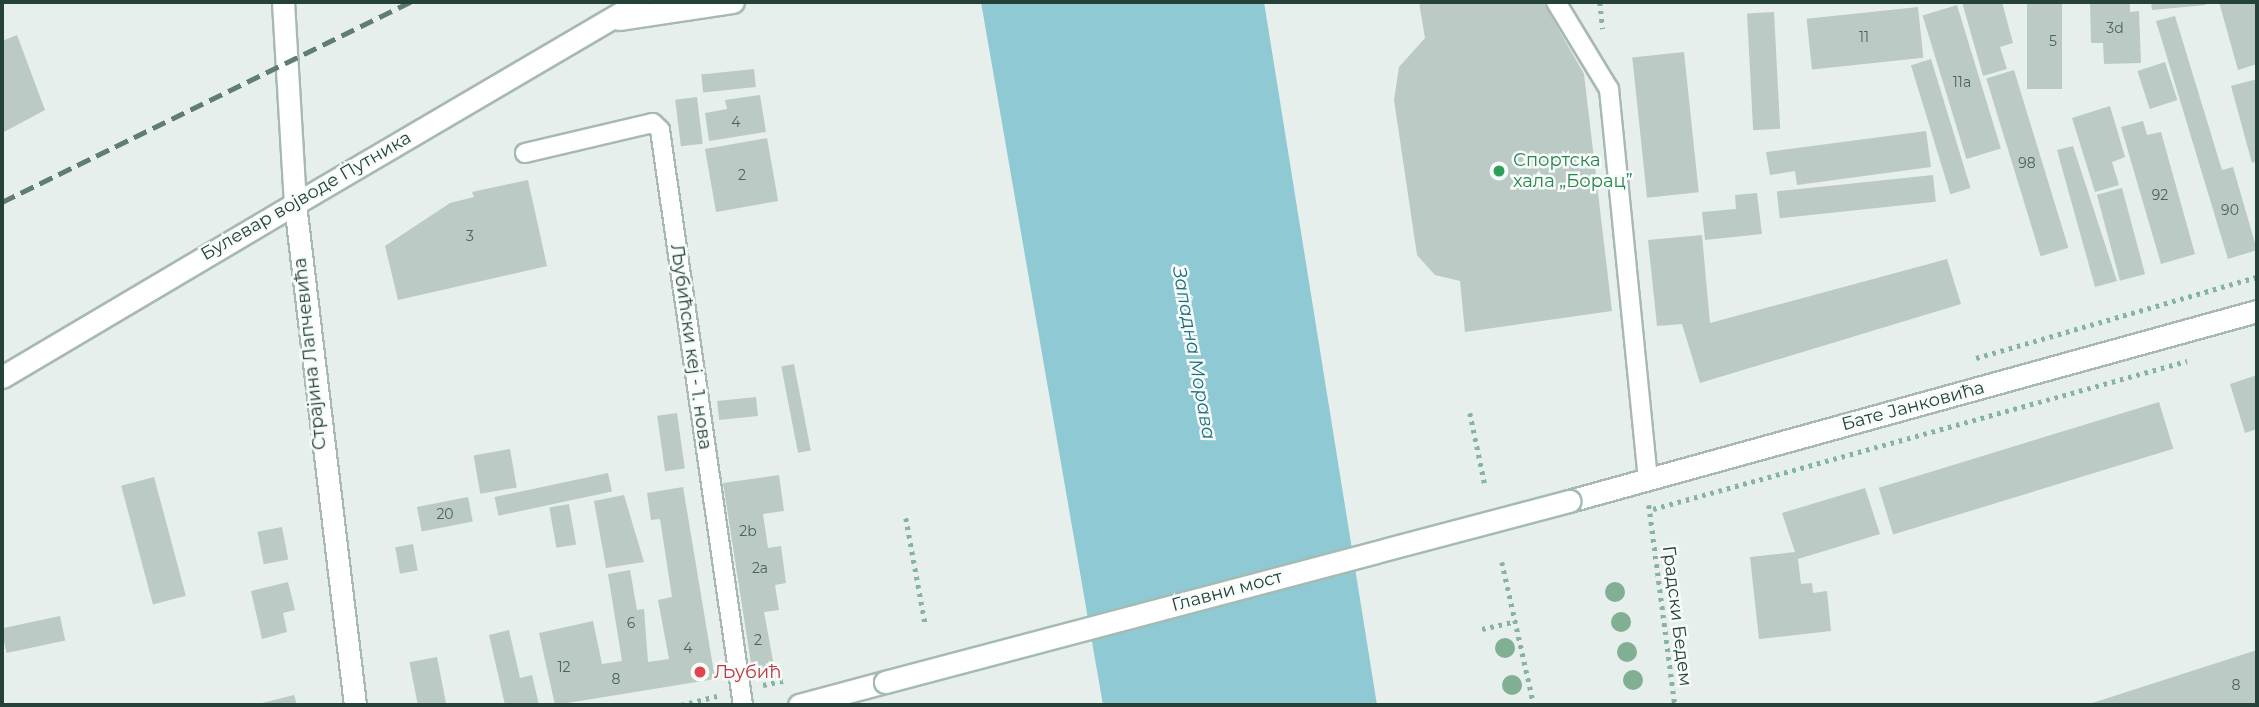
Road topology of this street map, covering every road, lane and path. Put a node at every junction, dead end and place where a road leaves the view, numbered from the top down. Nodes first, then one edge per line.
1 (283, 2) edge
2 (639, 2) edge
3 (733, 2) edge
4 (1556, 2) edge
5 (613, 20) junction
6 (525, 153) dead end
7 (295, 204) junction
8 (2257, 311) edge
9 (2194, 359) dead end
10 (2, 377) edge
11 (1470, 413) dead end
12 (1648, 478) junction
13 (1485, 485) dead end
14 (1569, 501) joint
15 (1637, 513) dead end
16 (906, 518) dead end
17 (1652, 530) dead end
18 (1503, 562) dead end
19 (1516, 621) junction
20 (925, 623) dead end
21 (1482, 628) dead end
22 (794, 678) dead end
23 (742, 698) edge
24 (355, 705) edge
25 (681, 705) edge
26 (799, 705) edge
27 (1534, 705) edge
28 (1675, 705) edge

1 - 7 main road, Страјина Лапчевића
2 - 5 main road, Булевар војводе Путника
3 - 5 main road, Булевар војводе Путника
4 - 12 lane
5 - 7 main road, Булевар војводе Путника
6 - 23 lane, Љубићски кеј - 1. нова
7 - 10 main road, Булевар војводе Путника
7 - 24 main road, Страјина Лапчевића
8 - 12 main road, Бате Јанковића
9 - 15 path
11 - 13 path
12 - 14 main road, Бате Јанковића
14 - 26 main road, Главни мост, bridge
16 - 20 path
17 - 28 path, Градски Бедем
18 - 19 path
19 - 21 path
19 - 27 path
22 - 23 path
23 - 25 path

